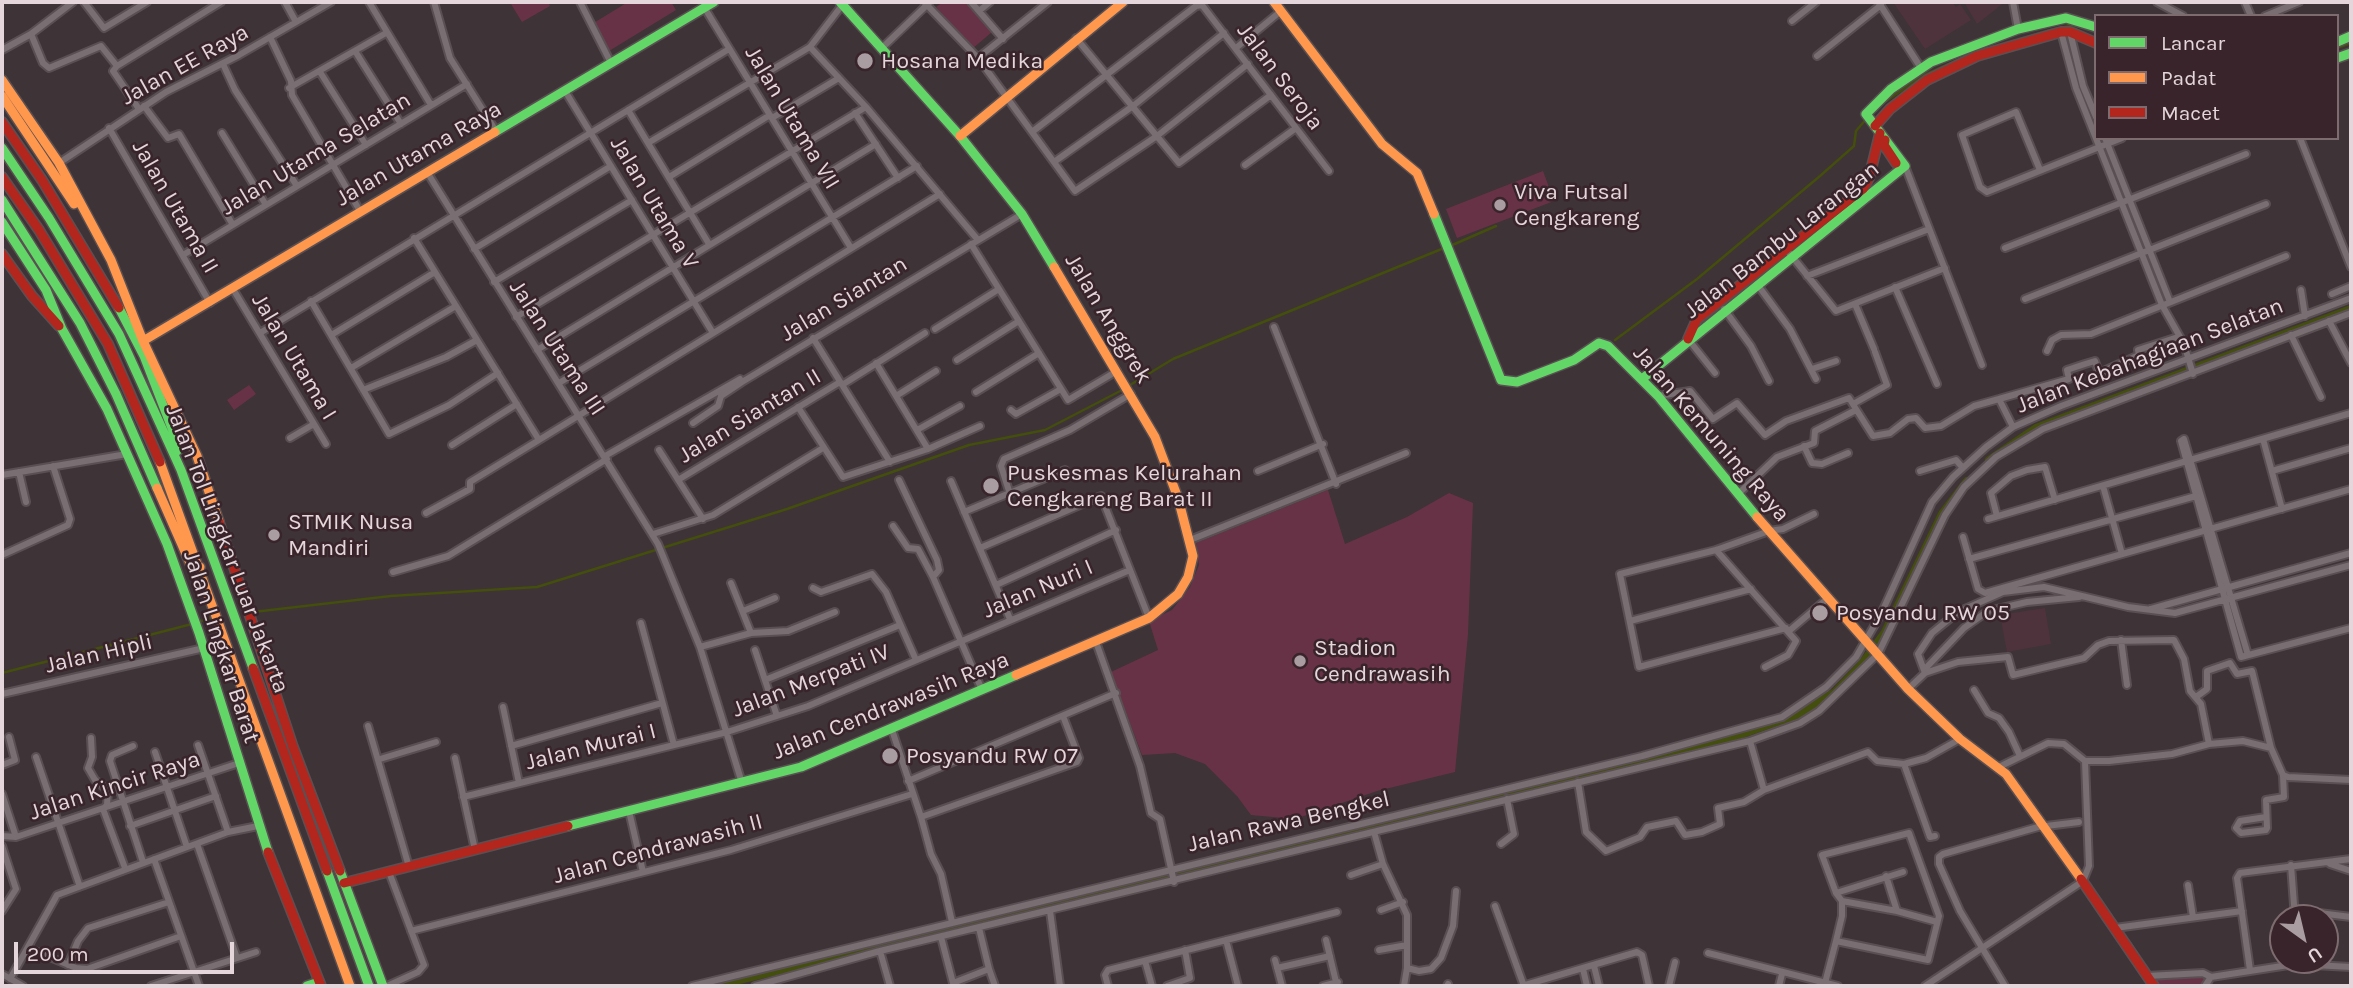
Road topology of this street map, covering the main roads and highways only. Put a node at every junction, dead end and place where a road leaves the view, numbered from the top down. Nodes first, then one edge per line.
1 (714, 2) edge
2 (1123, 2) edge
3 (841, 3) edge
4 (1278, 5) edge
5 (2094, 26) edge
6 (2094, 42) edge
7 (2, 80) edge
8 (2, 96) edge
9 (2, 122) edge
10 (1874, 125) junction
11 (960, 136) junction
12 (2, 148) edge
13 (5, 181) edge
14 (2, 200) edge
15 (2, 222) edge
16 (1789, 253) junction
17 (2, 254) edge
18 (128, 302) junction
19 (62, 329) junction
20 (1688, 339) junction
21 (143, 341) junction
22 (1642, 379) junction
23 (181, 470) junction
24 (1190, 540) joint
25 (200, 567) junction
26 (344, 883) junction
27 (320, 984) edge
28 (307, 986) edge
29 (350, 986) edge
30 (369, 986) edge
31 (385, 986) edge
32 (2154, 986) edge

1 - 21 main road, Jalan Utama Raya
2 - 11 main road
3 - 11 main road
4 - 22 main road, Jalan Kemuning Raya
5 - 10 main road
6 - 10 main road
7 - 18 main road
8 - 18 main road
9 - 23 main road
10 - 16 main road, Jalan Bambu Larangan
10 - 16 main road, Jalan Bambu Larangan
11 - 24 main road, Jalan Anggrek
12 - 23 main road, Jalan Tol Lingkar Luar Jakarta
13 - 25 main road, Jalan Tol Lingkar Luar Jakarta
14 - 25 main road
15 - 19 main road, Jalan Lingkar Barat
16 - 20 main road, Jalan Bambu Larangan
16 - 20 main road, Jalan Bambu Larangan
17 - 19 main road, Jalan Lingkar Barat
18 - 21 main road
19 - 27 main road, Jalan Lingkar Barat
20 - 22 main road, Jalan Bambu Larangan
21 - 26 main road
22 - 32 main road, Jalan Kemuning Raya
23 - 30 main road, Jalan Tol Lingkar Luar Jakarta
24 - 26 main road, Jalan Cendrawasih Raya
25 - 29 main road, Jalan Tol Lingkar Luar Jakarta
26 - 31 main road
27 - 28 main road

